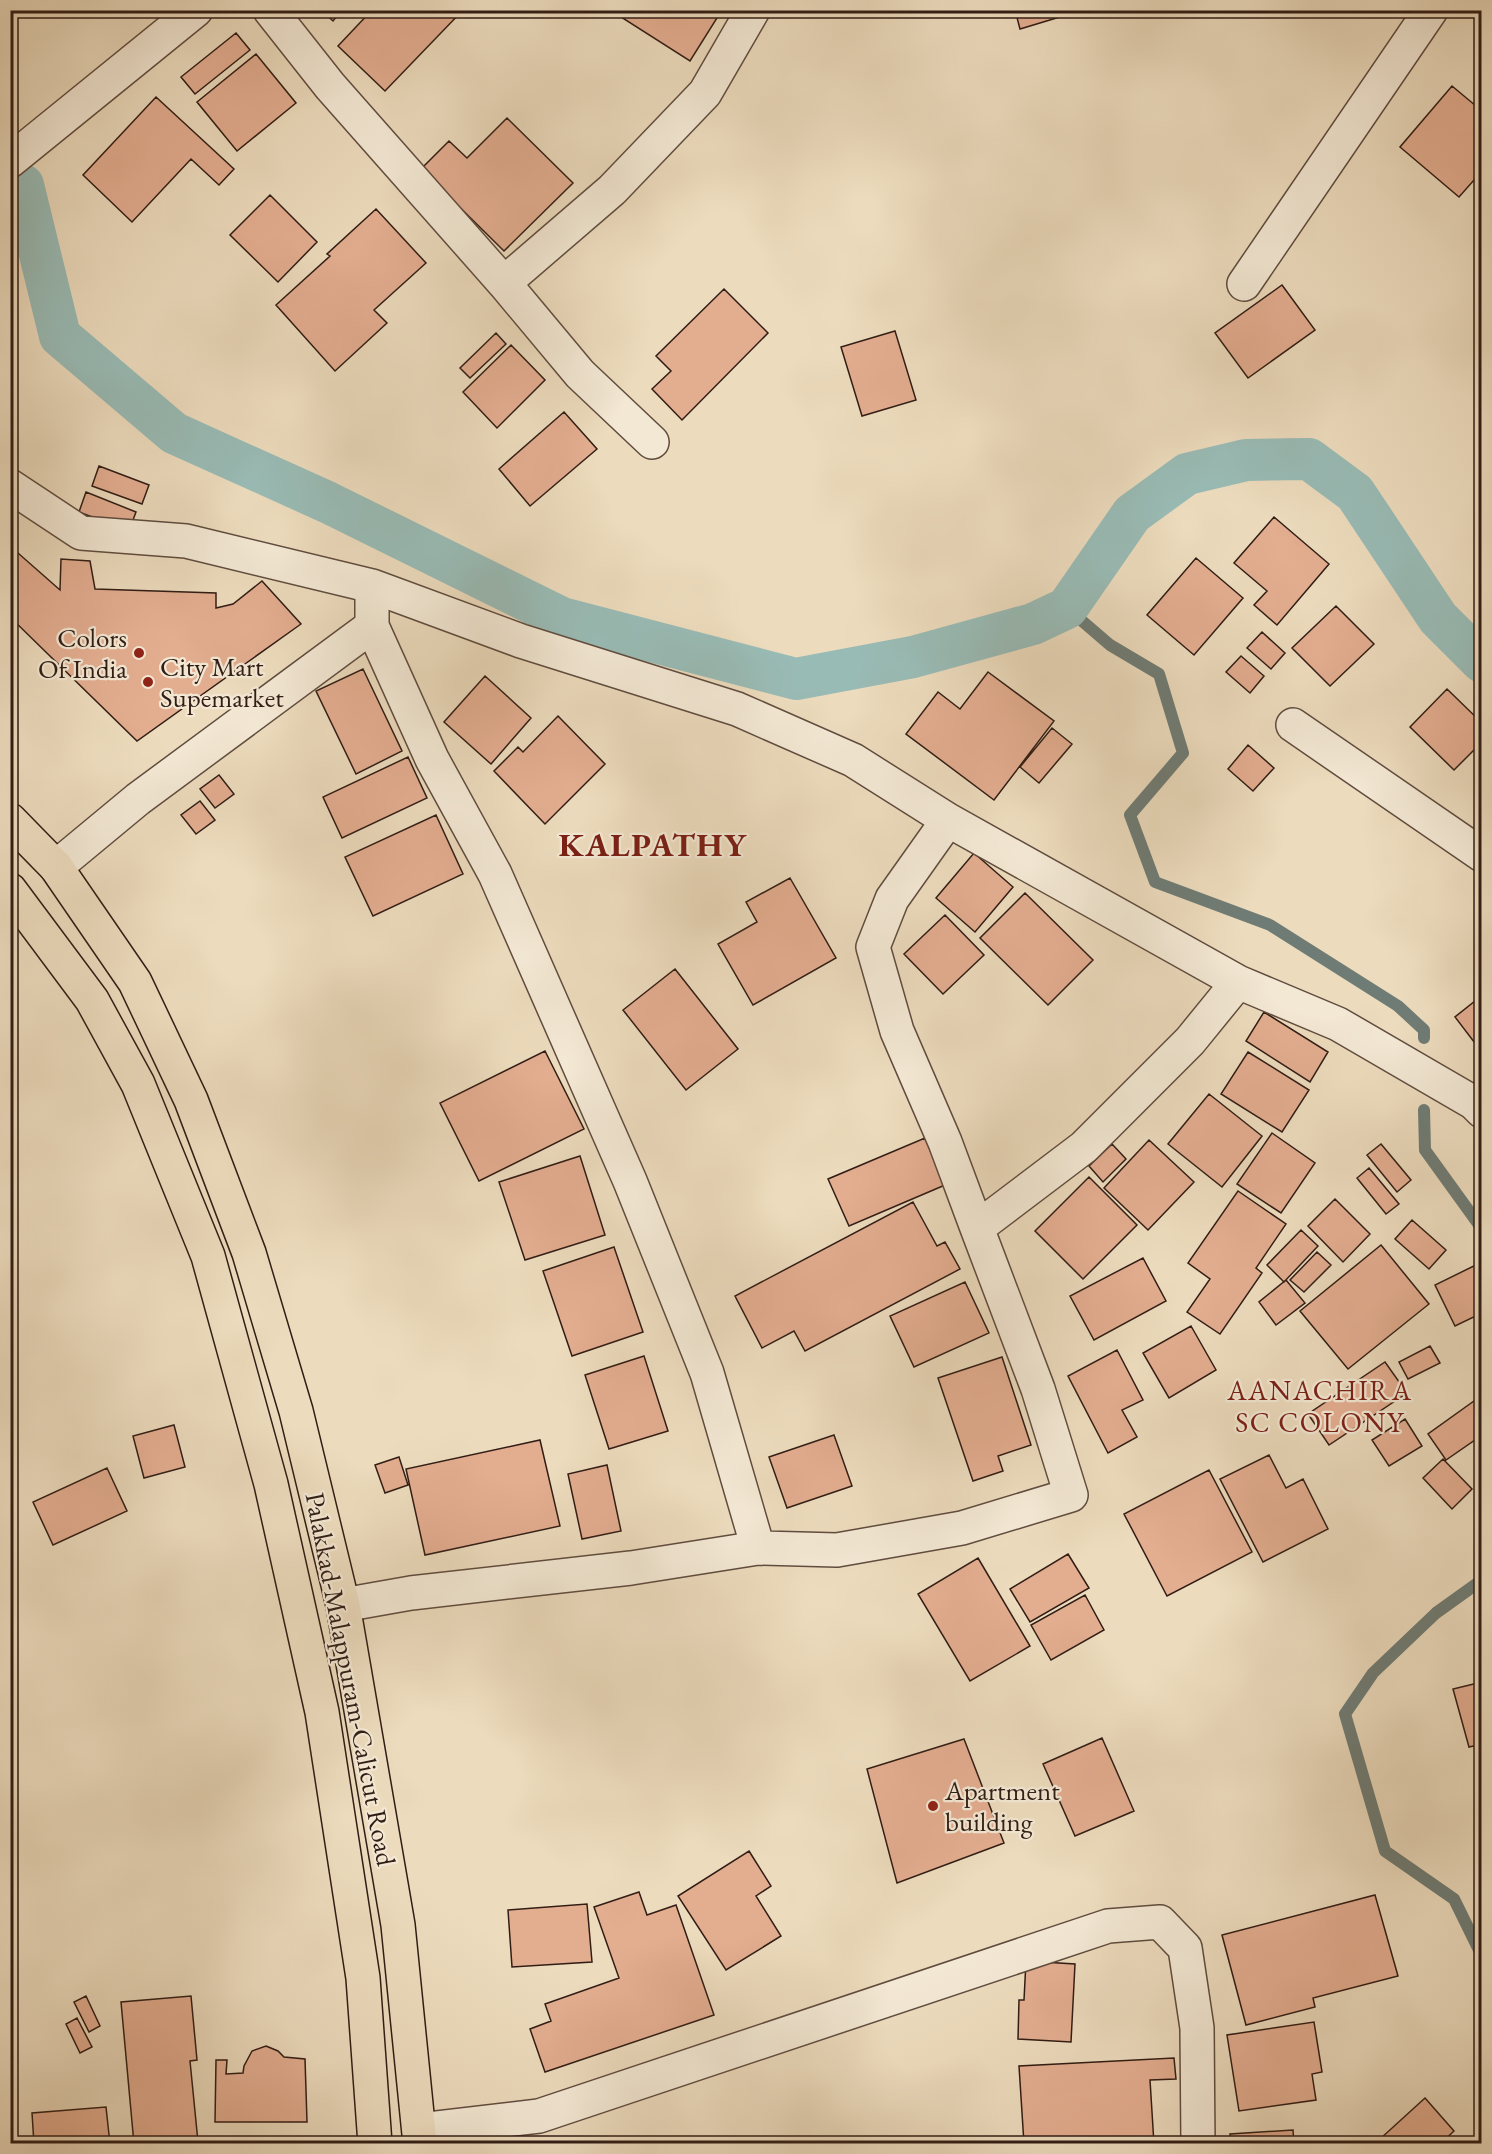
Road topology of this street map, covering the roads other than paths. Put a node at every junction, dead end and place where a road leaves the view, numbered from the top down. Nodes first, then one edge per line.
1 (196, 10) edge
2 (270, 10) edge
3 (753, 10) edge
4 (1431, 10) edge
5 (10, 161) edge
6 (504, 283) junction
7 (1244, 284) dead end
8 (652, 442) dead end
9 (10, 486) edge
10 (372, 586) junction
11 (372, 626) junction
12 (1293, 724) dead end
13 (10, 820) edge
14 (948, 820) junction
15 (1482, 855) edge
16 (56, 867) junction
17 (10, 890) edge
18 (1238, 982) junction
19 (1479, 1103) edge
20 (977, 1228) junction
21 (758, 1548) junction
22 (343, 1605) junction
23 (420, 2137) edge
24 (375, 2144) edge
25 (1198, 2144) edge

1 - 5 street
2 - 6 street
3 - 6 street
4 - 7 street
6 - 8 street
9 - 10 street
10 - 11 street
10 - 14 street
11 - 16 street
11 - 21 street
12 - 15 street
13 - 16 highway, Palakkad-Malappuram-Calicut Road
14 - 18 street
14 - 20 street
16 - 22 highway, Palakkad-Malappuram-Calicut Road
17 - 24 highway, Palakkad-Malappuram-Calicut Road
18 - 19 street
18 - 20 street
20 - 21 street
21 - 22 street
22 - 23 highway, Palakkad-Malappuram-Calicut Road
23 - 25 street

